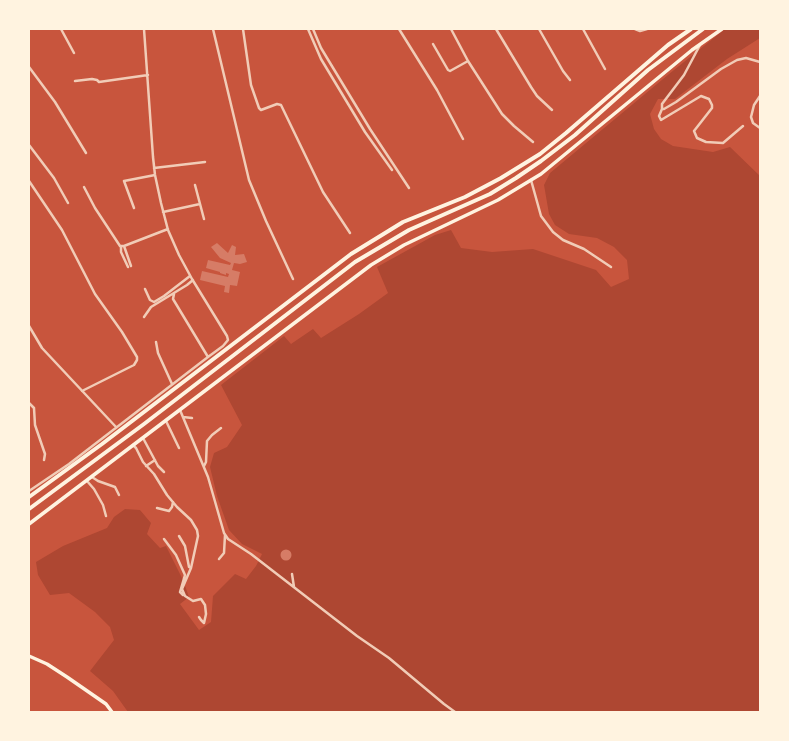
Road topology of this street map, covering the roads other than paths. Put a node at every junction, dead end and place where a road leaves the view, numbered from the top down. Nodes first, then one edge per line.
1 (61, 29) edge
2 (144, 29) edge
3 (214, 29) edge
4 (243, 29) edge
5 (308, 29) edge
6 (313, 29) edge
7 (399, 29) edge
8 (451, 29) edge
9 (496, 29) edge
10 (539, 29) edge
11 (583, 29) edge
12 (635, 29) edge
13 (647, 29) edge
14 (691, 29) edge
15 (703, 29) edge
16 (722, 29) edge
17 (702, 43) junction
18 (433, 44) dead end
19 (74, 53) dead end
20 (468, 60) junction
21 (760, 62) edge
22 (29, 67) edge
23 (605, 69) dead end
24 (148, 75) junction
25 (570, 80) dead end
26 (75, 81) dead end
27 (760, 96) edge
28 (662, 109) junction
29 (552, 110) dead end
30 (743, 126) dead end
31 (760, 128) edge
32 (464, 139) dead end
33 (533, 142) dead end
34 (29, 145) edge
35 (86, 153) dead end
36 (205, 162) dead end
37 (154, 168) junction
38 (392, 170) dead end
39 (155, 175) junction
40 (531, 180) junction
41 (29, 181) edge
42 (195, 185) dead end
43 (84, 188) dead end
44 (409, 188) dead end
45 (68, 203) dead end
46 (200, 204) junction
47 (134, 208) dead end
48 (163, 212) junction
49 (204, 219) dead end
50 (168, 229) junction
51 (350, 233) dead end
52 (123, 246) junction
53 (130, 267) dead end
54 (611, 267) dead end
55 (190, 276) junction
56 (293, 279) dead end
57 (193, 280) junction
58 (144, 289) dead end
59 (174, 294) junction
60 (144, 317) dead end
61 (29, 326) edge
62 (156, 342) dead end
63 (208, 357) junction
64 (172, 384) junction
65 (82, 391) junction
66 (29, 403) edge
67 (180, 409) junction
68 (183, 417) junction
69 (192, 418) dead end
70 (166, 420) junction
71 (116, 427) junction
72 (221, 428) dead end
73 (143, 438) junction
74 (133, 445) junction
75 (179, 448) dead end
76 (44, 460) dead end
77 (155, 460) junction
78 (146, 466) junction
79 (204, 467) junction
80 (164, 472) dead end
81 (92, 477) junction
82 (87, 481) junction
83 (29, 491) edge
84 (119, 495) dead end
85 (29, 497) edge
86 (173, 502) junction
87 (157, 508) dead end
88 (29, 509) edge
89 (106, 516) dead end
90 (29, 524) edge
91 (225, 534) junction
92 (179, 536) dead end
93 (164, 539) dead end
94 (219, 559) dead end
95 (191, 568) junction
96 (292, 574) dead end
97 (294, 588) junction
98 (185, 596) junction
99 (199, 617) dead end
100 (29, 656) edge
101 (112, 712) edge
102 (455, 712) edge

1 - 19 street
2 - 24 street
3 - 56 street
4 - 51 street
5 - 38 street
6 - 44 street
7 - 32 street
8 - 20 street
9 - 29 street
10 - 25 street
11 - 23 street
12 - 13 street
14 - 85 highway
15 - 88 highway
16 - 17 main road
17 - 28 street
17 - 40 main road
18 - 20 street
20 - 33 street
21 - 28 street
22 - 35 street
24 - 26 street
24 - 37 street
27 - 31 street
28 - 30 street
34 - 45 street
36 - 37 street
37 - 39 street
39 - 47 street
39 - 48 street
40 - 54 street
40 - 67 main road
41 - 65 street
42 - 46 street
43 - 52 street
46 - 48 street
46 - 49 street
48 - 50 street
50 - 52 street
50 - 55 street
52 - 53 street
55 - 57 street
55 - 58 street
57 - 59 street
57 - 63 street
59 - 60 street
59 - 63 street
61 - 65 street
62 - 64 street
63 - 64 street
64 - 71 street
65 - 71 street
66 - 76 street
67 - 68 street
67 - 70 main road
68 - 69 street
68 - 79 street
70 - 73 main road
70 - 75 street
71 - 83 street
72 - 79 street
73 - 74 main road
73 - 77 street
74 - 78 street
74 - 81 main road
77 - 78 street
77 - 80 street
78 - 86 street
79 - 91 street
81 - 82 main road
81 - 84 street
82 - 89 street
82 - 90 main road
86 - 87 street
86 - 95 street
91 - 94 street
91 - 97 street
92 - 95 street
93 - 98 street
95 - 98 street
96 - 97 street
97 - 102 street
98 - 99 street
100 - 101 main road

